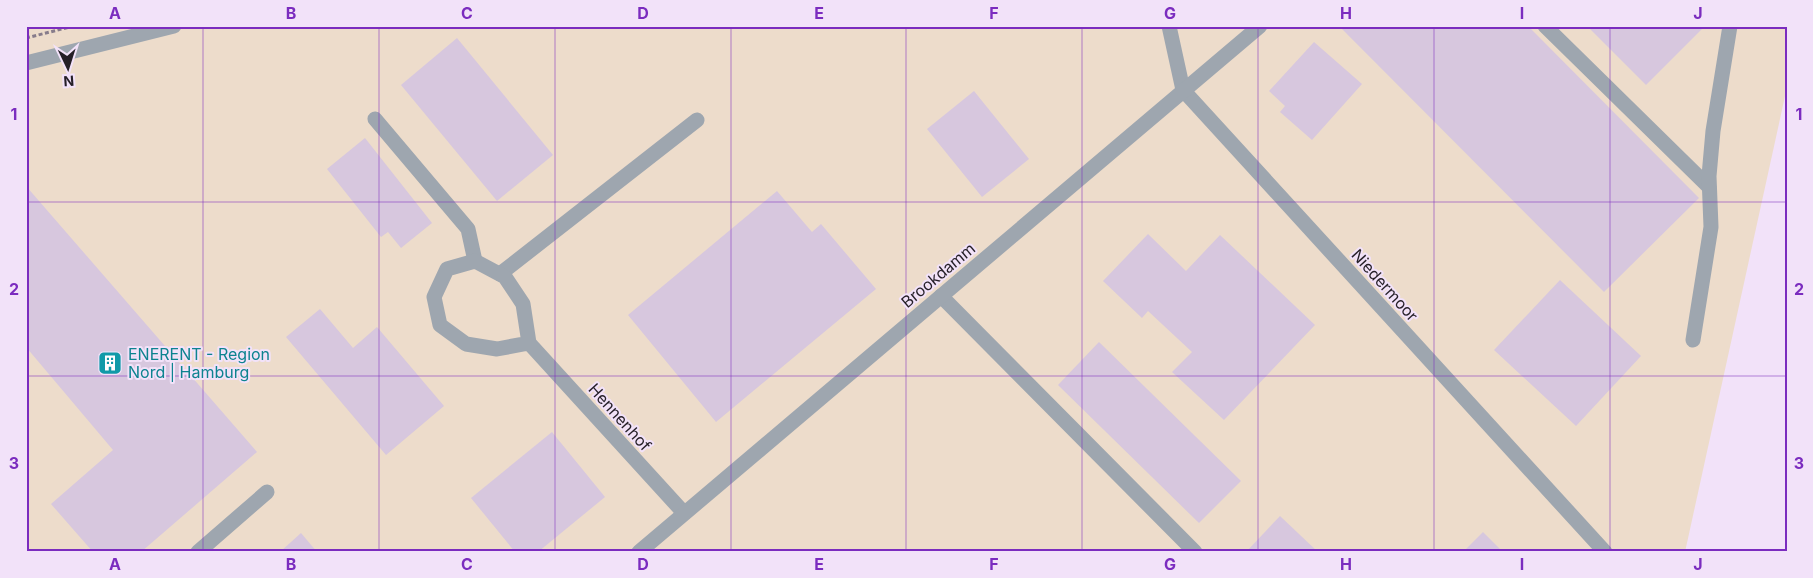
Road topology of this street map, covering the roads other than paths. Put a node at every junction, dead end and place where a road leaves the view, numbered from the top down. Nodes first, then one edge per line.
1 (174, 26) edge
2 (1169, 26) edge
3 (1260, 26) edge
4 (1545, 26) edge
5 (1730, 26) edge
6 (26, 62) edge
7 (1183, 90) junction
8 (375, 119) dead end
9 (697, 120) dead end
10 (1709, 187) junction
11 (474, 261) junction
12 (500, 274) junction
13 (941, 296) junction
14 (1693, 340) dead end
15 (529, 343) junction
16 (267, 492) dead end
17 (684, 513) junction
18 (198, 552) edge
19 (639, 552) edge
20 (1195, 552) edge
21 (1605, 552) edge

1 - 6 street
2 - 7 street
3 - 7 street, Brookdamm
4 - 10 street
5 - 10 street
7 - 13 street, Brookdamm
7 - 21 street, Niedermoor
8 - 11 street
9 - 12 street
10 - 14 street
11 - 12 street
11 - 15 street
12 - 15 street
13 - 17 street, Brookdamm
13 - 20 street
15 - 17 street, Hennenhof
16 - 18 street
17 - 19 street, Brookdamm

